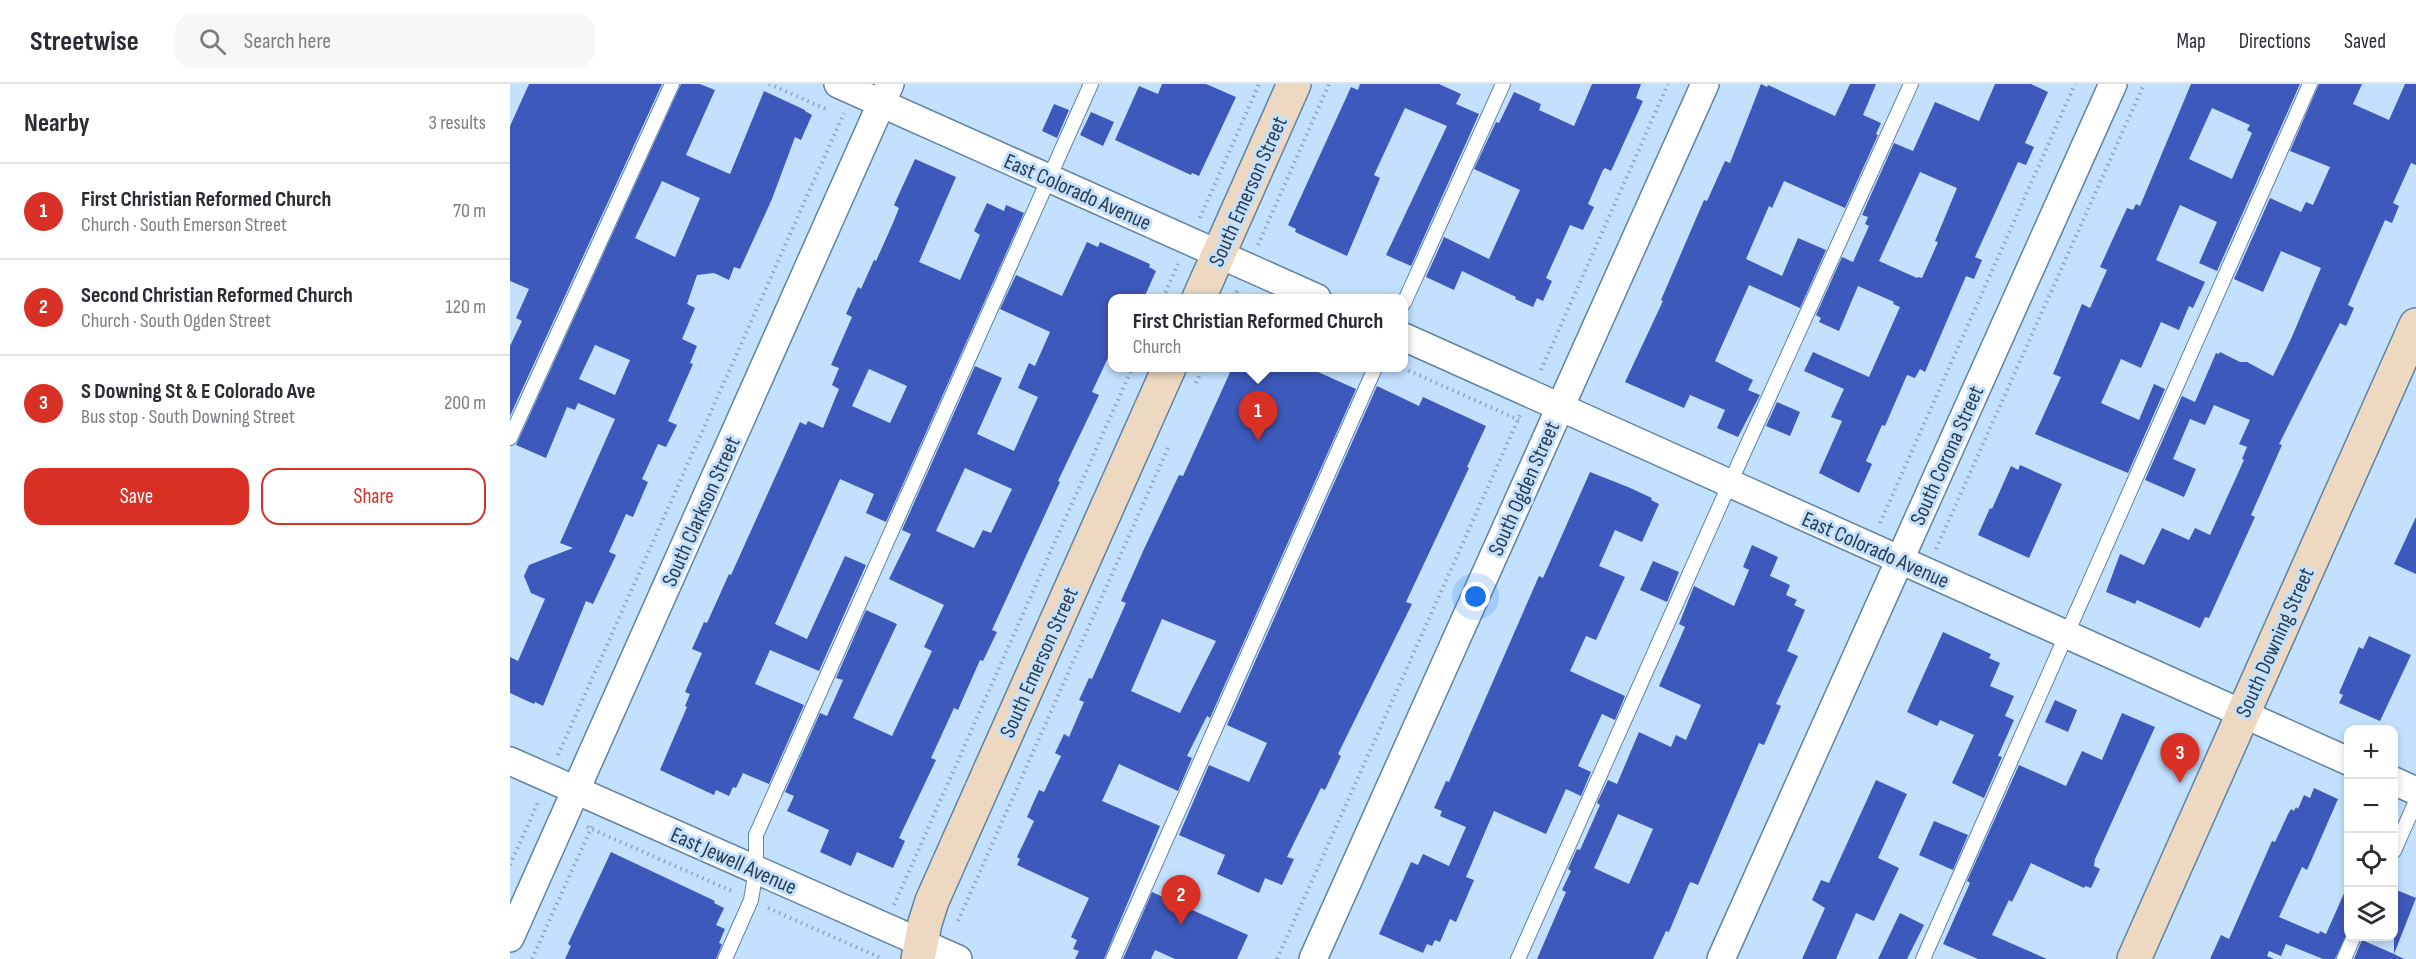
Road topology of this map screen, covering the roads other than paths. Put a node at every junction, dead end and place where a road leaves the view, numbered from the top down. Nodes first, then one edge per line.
1 (672, 84) edge
2 (1091, 84) edge
3 (1294, 84) edge
4 (1503, 84) edge
5 (1705, 84) edge
6 (1911, 84) edge
7 (2113, 84) edge
8 (2310, 84) edge
9 (886, 94) edge
10 (842, 96) edge
11 (1049, 178) junction
12 (1219, 254) junction
13 (1201, 294) edge
14 (1308, 294) edge
15 (1408, 294) edge
16 (2416, 325) edge
17 (1408, 339) edge
18 (1166, 372) edge
19 (1373, 372) edge
20 (1560, 407) junction
21 (510, 438) edge
22 (1730, 483) junction
23 (1899, 559) junction
24 (2067, 634) junction
25 (2242, 713) junction
26 (2344, 758) edge
27 (510, 761) edge
28 (2398, 783) edge
29 (576, 790) junction
30 (2416, 791) edge
31 (2416, 801) edge
32 (2398, 841) edge
33 (756, 870) junction
34 (510, 938) edge
35 (2352, 941) edge
36 (920, 951) edge
37 (725, 959) edge
38 (958, 959) edge
39 (1113, 959) edge
40 (1313, 959) edge
41 (1518, 959) edge
42 (1721, 959) edge
43 (1923, 959) edge
44 (2134, 959) edge
45 (2344, 959) edge

1 - 21 lane
2 - 11 lane
3 - 12 street, South Emerson Street
4 - 15 lane
5 - 20 street, South Ogden Street
6 - 22 lane
7 - 23 street, South Corona Street
8 - 24 lane
9 - 10 street, East Colorado Avenue
9 - 11 street, East Colorado Avenue
9 - 29 street, South Clarkson Street
11 - 12 street, East Colorado Avenue
11 - 33 lane
12 - 13 street, South Emerson Street
12 - 14 street, East Colorado Avenue
16 - 25 street, South Downing Street
17 - 20 street, East Colorado Avenue
18 - 36 street, South Emerson Street
19 - 39 lane
20 - 22 street, East Colorado Avenue
20 - 40 street, South Ogden Street
22 - 23 street, East Colorado Avenue
22 - 41 lane
23 - 24 street, East Colorado Avenue
23 - 42 street, South Corona Street
24 - 25 street, East Colorado Avenue
24 - 43 lane
25 - 26 street, East Colorado Avenue
25 - 44 street, South Downing Street
27 - 29 street, East Jewell Avenue
28 - 30 street
29 - 33 street, East Jewell Avenue
29 - 34 street, South Clarkson Street
31 - 32 lane
33 - 36 street, East Jewell Avenue
33 - 37 lane
35 - 45 lane
36 - 38 street, East Jewell Avenue

